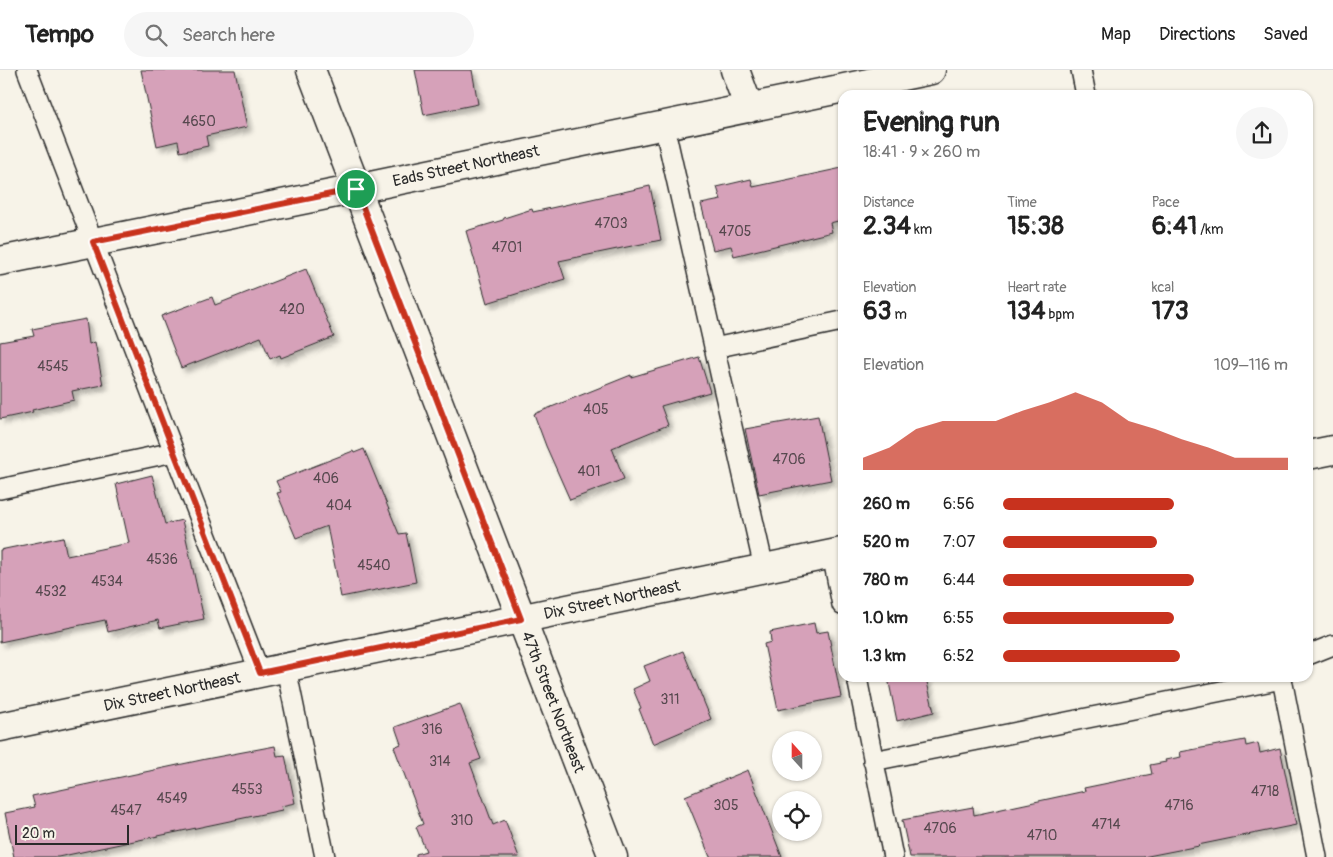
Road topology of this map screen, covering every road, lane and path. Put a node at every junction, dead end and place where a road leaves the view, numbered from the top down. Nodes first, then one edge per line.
1 (27, 70) edge
2 (311, 70) edge
3 (735, 70) edge
4 (931, 70) edge
5 (1081, 70) edge
6 (1085, 90) edge
7 (749, 108) junction
8 (664, 125) junction
9 (356, 189) junction
10 (93, 242) junction
11 (0, 261) edge
12 (838, 322) edge
13 (714, 348) junction
14 (1333, 450) edge
15 (174, 452) junction
16 (1313, 454) edge
17 (0, 489) edge
18 (837, 553) edge
19 (764, 568) junction
20 (521, 619) junction
21 (1333, 645) edge
22 (1313, 653) edge
23 (286, 668) junction
24 (260, 673) junction
25 (858, 682) edge
26 (1262, 682) edge
27 (1283, 682) edge
28 (0, 727) edge
29 (873, 761) junction
30 (325, 857) edge
31 (613, 857) edge
32 (893, 857) edge
33 (1317, 857) edge

1 - 10 lane
2 - 9 street, 47th Street Northeast
3 - 7 street
4 - 7 street, Eads Street Northeast
5 - 6 lane
7 - 8 street, Eads Street Northeast
8 - 9 street, Eads Street Northeast
8 - 13 lane
9 - 10 street, Eads Street Northeast
9 - 20 street, 47th Street Northeast
10 - 11 street, Eads Street Northeast
10 - 15 lane
12 - 13 lane
13 - 19 lane
14 - 16 street
15 - 17 lane
15 - 24 lane
18 - 19 street, Dix Street Northeast
19 - 20 street, Dix Street Northeast
20 - 23 street, Dix Street Northeast
20 - 31 street, 47th Street Northeast
21 - 22 lane
23 - 24 street, Dix Street Northeast
23 - 30 lane
24 - 28 street, Dix Street Northeast
25 - 29 lane
26 - 29 lane
27 - 33 lane
29 - 32 lane

